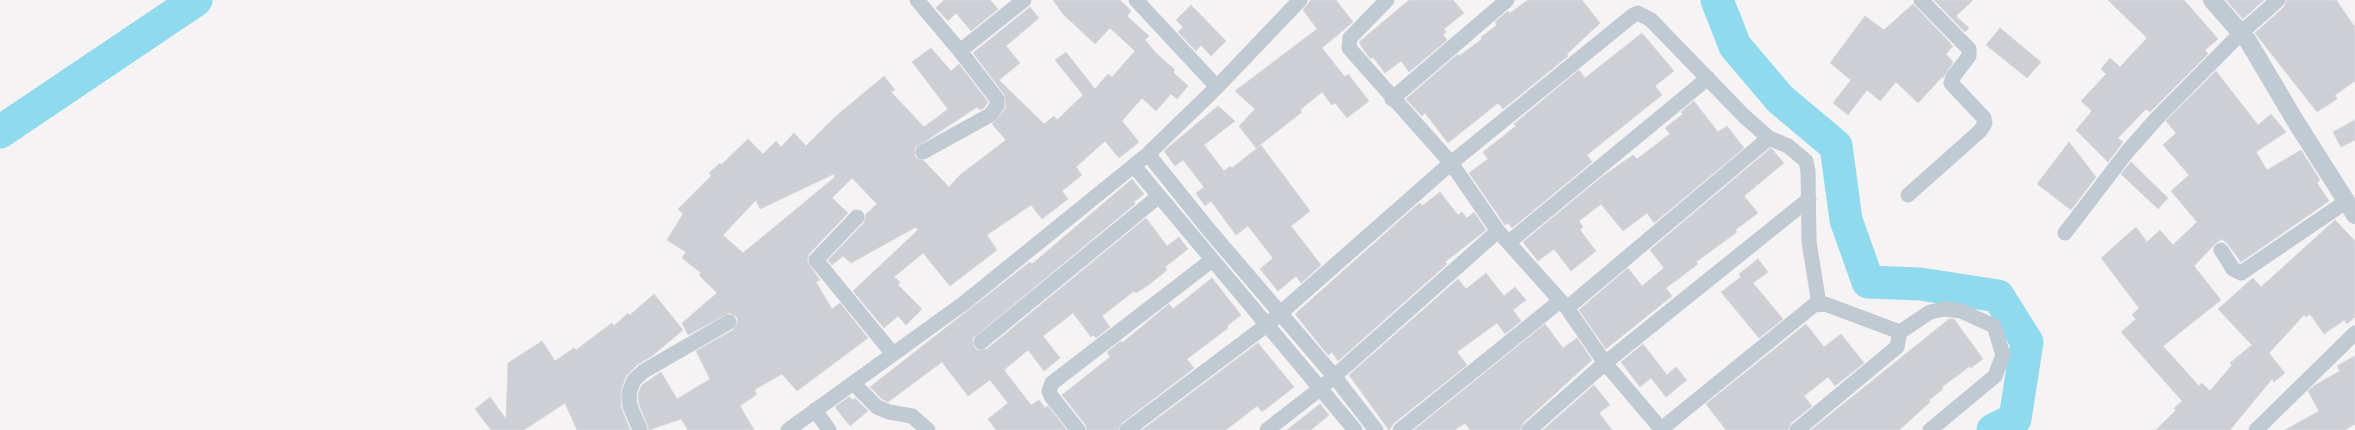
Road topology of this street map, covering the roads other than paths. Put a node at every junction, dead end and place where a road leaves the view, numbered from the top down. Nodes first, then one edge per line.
1 (917, 0) edge
2 (1024, 0) edge
3 (1136, 0) edge
4 (1300, 0) edge
5 (1387, 0) edge
6 (1507, 0) edge
7 (1921, 0) edge
8 (2212, 0) edge
9 (2278, 0) edge
10 (2241, 33) junction
11 (960, 51) junction
12 (1708, 78) junction
13 (1217, 87) junction
14 (1392, 99) junction
15 (1769, 138) junction
16 (923, 152) dead end
17 (1148, 154) junction
18 (1451, 163) junction
19 (1134, 166) junction
20 (1908, 195) dead end
21 (1159, 196) junction
22 (1808, 199) junction
23 (2351, 208) edge
24 (857, 217) dead end
25 (1498, 231) junction
26 (2065, 233) dead end
27 (1509, 242) junction
28 (2221, 250) dead end
29 (1212, 260) junction
30 (1819, 304) junction
31 (1563, 305) junction
32 (1280, 312) junction
33 (729, 322) dead end
34 (1268, 324) junction
35 (1900, 332) junction
36 (2355, 333) edge
37 (981, 342) dead end
38 (893, 354) junction
39 (1605, 363) junction
40 (1334, 376) junction
41 (853, 383) junction
42 (1321, 388) junction
43 (815, 410) junction
44 (640, 430) edge
45 (788, 430) edge
46 (828, 430) edge
47 (928, 430) edge
48 (1078, 430) edge
49 (1127, 430) edge
50 (1267, 430) edge
51 (1355, 430) edge
52 (1376, 430) edge
53 (1400, 430) edge
54 (1529, 430) edge
55 (1661, 430) edge
56 (1797, 430) edge
57 (1930, 430) edge
58 (2256, 430) edge

1 - 11 street
2 - 11 street
3 - 13 street
4 - 13 street
5 - 14 street
6 - 14 street
7 - 20 street
8 - 10 street
9 - 10 street
10 - 23 street
10 - 26 street
11 - 16 street
12 - 15 street
12 - 18 street
12 - 27 street
13 - 17 street
14 - 18 street
15 - 22 street
15 - 31 street
17 - 19 street
17 - 32 street
18 - 25 street
18 - 32 street
19 - 21 street
19 - 38 street
21 - 29 street
21 - 37 street
22 - 30 street
22 - 39 street
23 - 28 street
24 - 38 street
25 - 27 street
25 - 40 street
27 - 31 street
29 - 34 street
29 - 48 street
30 - 35 street
30 - 55 street
31 - 39 street
31 - 53 street
32 - 34 street
32 - 40 street
33 - 44 street
34 - 42 street
34 - 49 street
35 - 56 street
35 - 57 street
36 - 58 street
38 - 41 street
39 - 54 street
39 - 55 street
40 - 42 street
40 - 52 street
41 - 43 street
41 - 47 street
42 - 50 street
42 - 51 street
43 - 45 street
43 - 46 street

